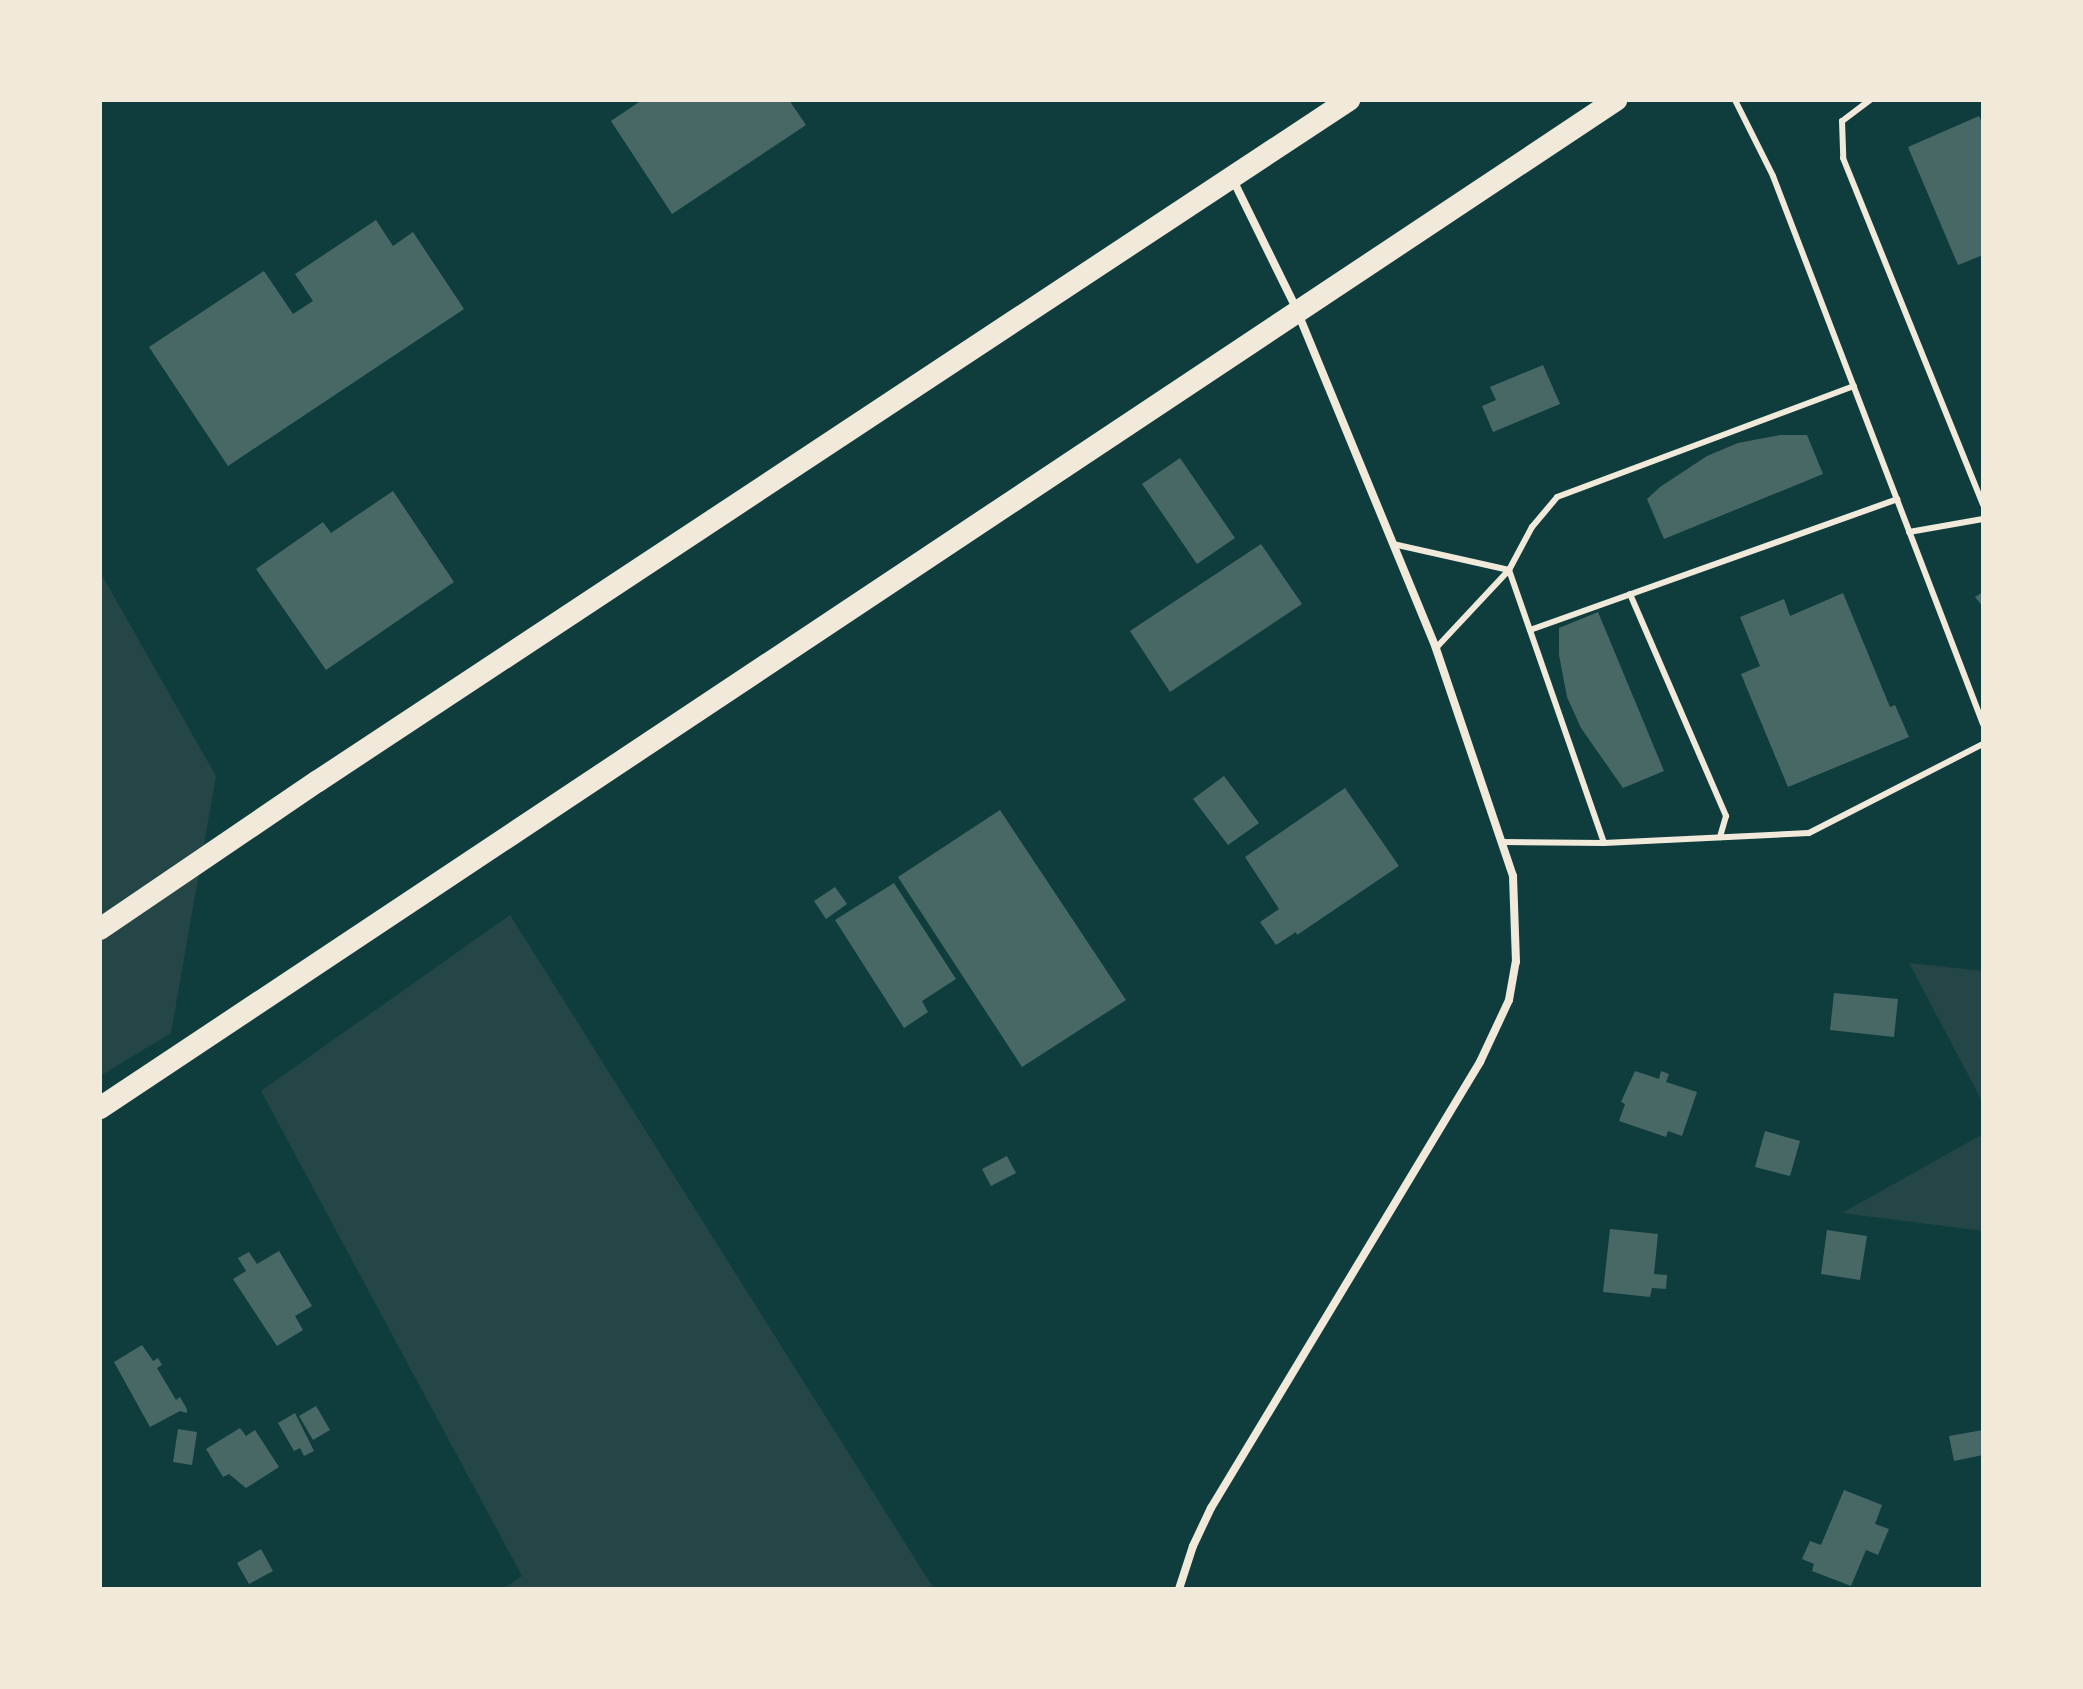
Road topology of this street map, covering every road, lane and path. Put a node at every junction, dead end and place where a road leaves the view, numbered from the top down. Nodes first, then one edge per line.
1 (1349, 100) edge
2 (1616, 100) edge
3 (1735, 100) edge
4 (1870, 100) edge
5 (1232, 178) junction
6 (1297, 310) junction
7 (1854, 386) junction
8 (1897, 499) junction
9 (1983, 505) edge
10 (1983, 519) edge
11 (1909, 532) junction
12 (1393, 544) junction
13 (1509, 570) junction
14 (1630, 594) junction
15 (1530, 630) junction
16 (1436, 648) junction
17 (1983, 724) edge
18 (1983, 744) edge
19 (1720, 837) junction
20 (1503, 842) junction
21 (1604, 843) junction
22 (100, 929) edge
23 (100, 1108) edge
24 (1179, 1589) edge

1 - 5 highway
2 - 6 highway
3 - 7 lane
4 - 9 lane
5 - 6 street
5 - 22 highway
6 - 12 street
6 - 23 highway
7 - 8 lane
7 - 13 lane
8 - 11 lane
8 - 14 lane
10 - 11 lane
11 - 17 lane
12 - 13 lane
12 - 16 street
13 - 15 lane
13 - 16 lane
14 - 15 lane
14 - 19 lane
15 - 21 lane
16 - 20 street
18 - 19 lane
19 - 21 lane
20 - 21 lane
20 - 24 street

